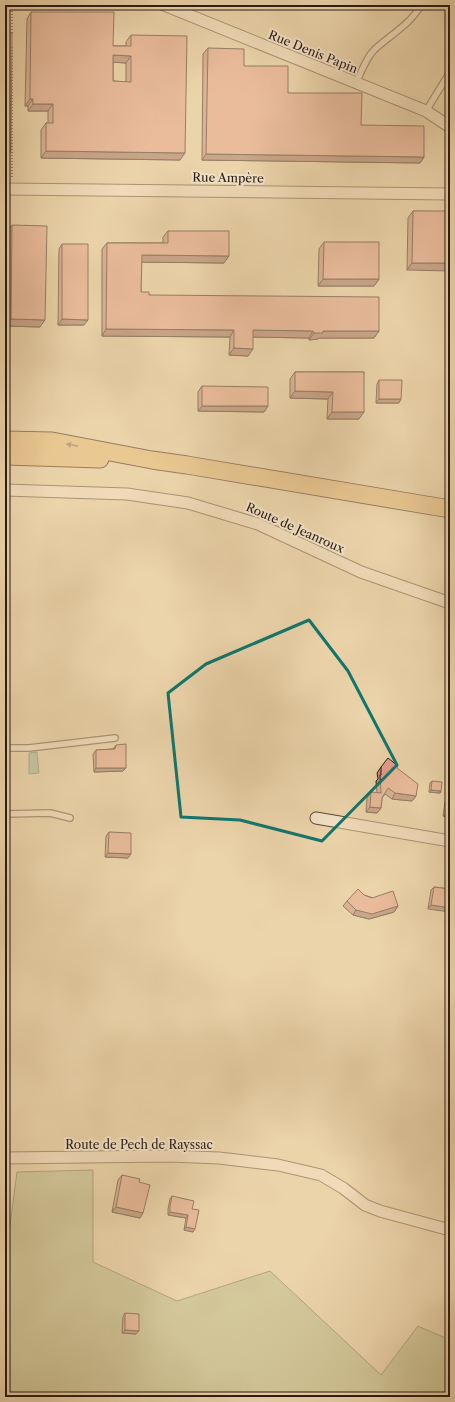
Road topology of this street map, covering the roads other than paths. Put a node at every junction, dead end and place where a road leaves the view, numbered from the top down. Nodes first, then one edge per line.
1 (164, 5) edge
2 (421, 5) edge
3 (450, 72) edge
4 (356, 83) junction
5 (426, 111) junction
6 (450, 127) edge
7 (8, 189) edge
8 (450, 194) edge
9 (5, 440) edge
10 (5, 456) edge
11 (152, 460) junction
12 (5, 490) edge
13 (450, 509) edge
14 (450, 603) edge
15 (115, 738) dead end
16 (5, 748) edge
17 (5, 814) edge
18 (70, 818) dead end
19 (316, 818) dead end
20 (450, 841) edge
21 (5, 1158) edge
22 (450, 1230) edge

1 - 4 street, Rue Denis Papin
2 - 4 lane
3 - 5 lane
4 - 5 street, Rue Denis Papin
5 - 6 street, Rue Denis Papin
7 - 8 street, Rue Ampère
11 -> 9 main road
10 - 11 main road
11 - 13 main road
12 - 14 street, Route de Jeanroux
15 - 16 lane
17 - 18 lane
19 - 20 street
21 - 22 street, Route de Pech de Rayssac

